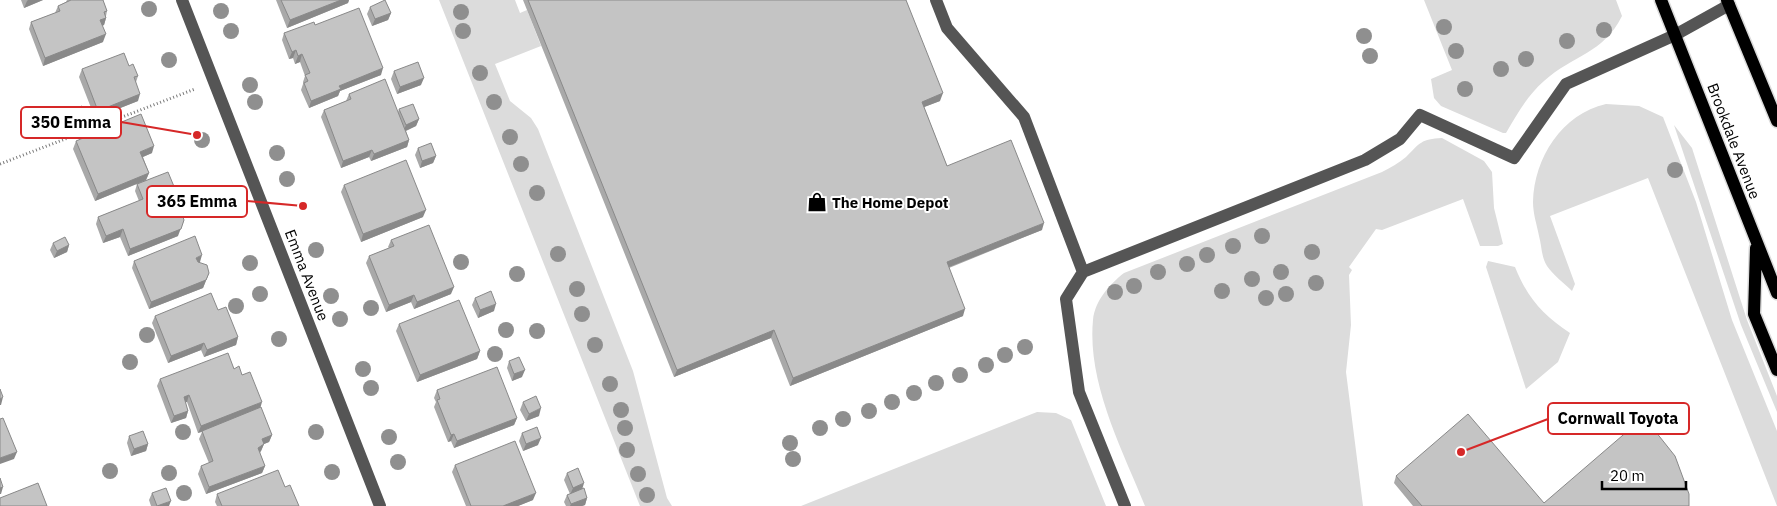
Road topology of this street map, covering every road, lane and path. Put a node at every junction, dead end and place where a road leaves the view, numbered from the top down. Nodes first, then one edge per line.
1 (182, 0) edge
2 (936, 0) edge
3 (1661, 0) edge
4 (1728, 2) edge
5 (1675, 35) junction
6 (214, 82) junction
7 (1777, 121) edge
8 (0, 164) edge
9 (1756, 243) junction
10 (1083, 272) junction
11 (1777, 293) edge
12 (1777, 370) edge
13 (380, 506) edge
14 (1125, 506) edge

1 - 6 street, Emma Avenue
2 - 10 street
3 - 5 main road, Brookdale Avenue
4 - 5 street
4 - 7 main road
5 - 9 main road, Brookdale Avenue
5 - 10 street
6 - 8 path
6 - 13 street, Emma Avenue
9 - 11 main road, Brookdale Avenue
9 - 12 main road
10 - 14 street

